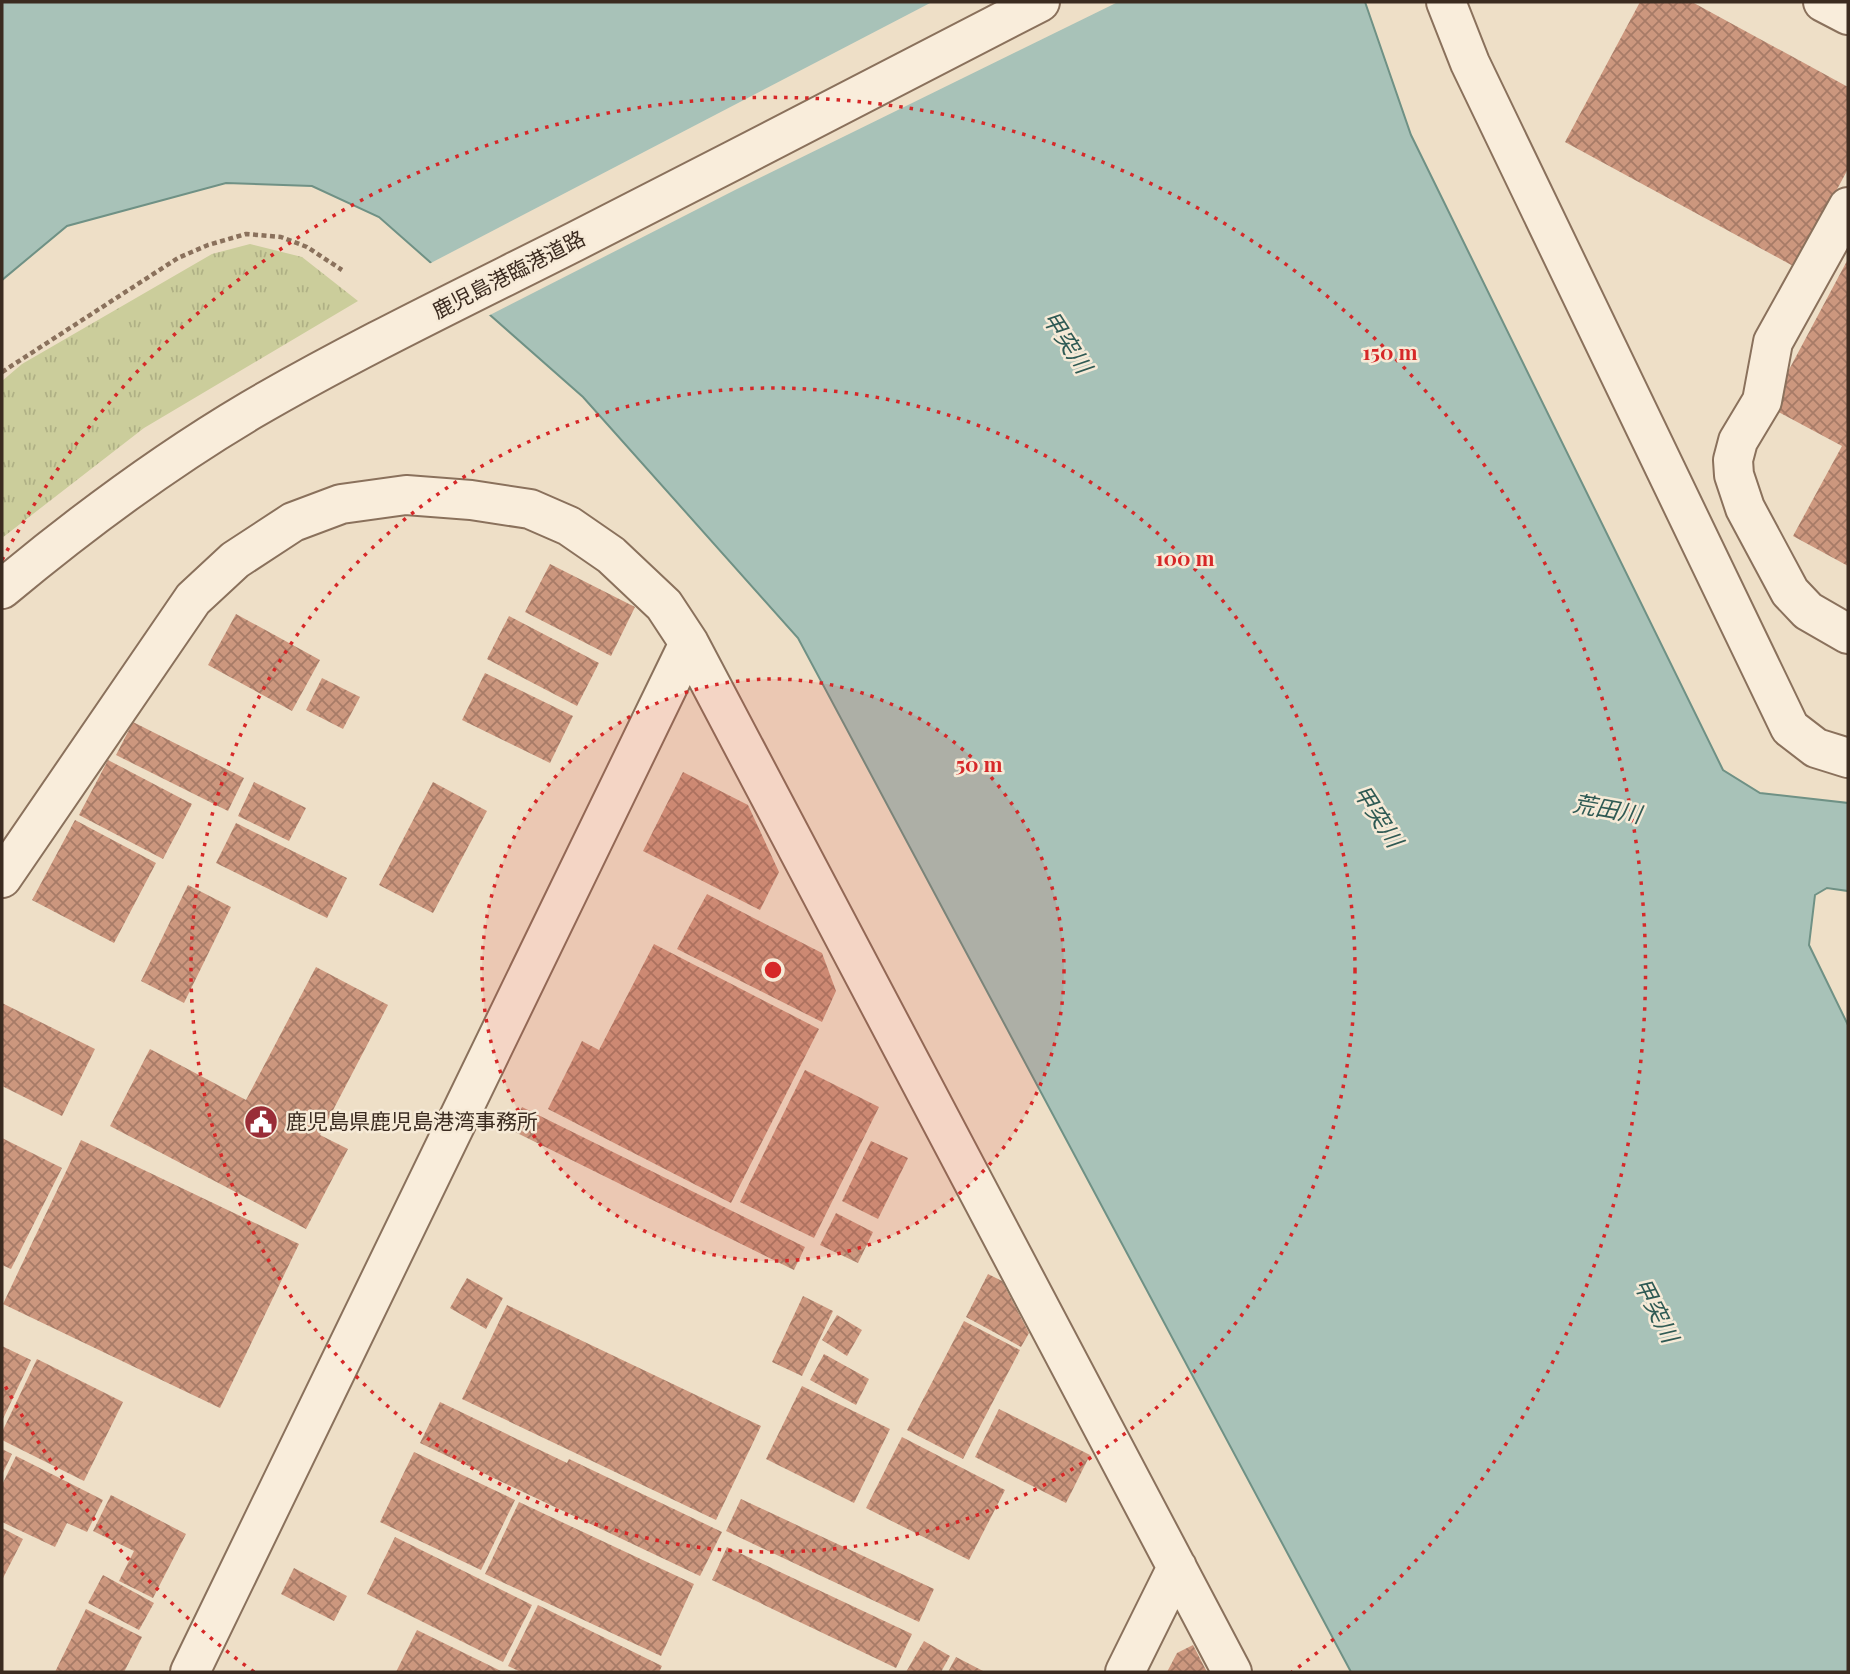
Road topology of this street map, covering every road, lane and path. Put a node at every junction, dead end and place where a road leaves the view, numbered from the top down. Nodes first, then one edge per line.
1 (1040, 2) edge
2 (1446, 2) edge
3 (1823, 2) edge
4 (1848, 15) edge
5 (1848, 207) edge
6 (342, 270) dead end
7 (2, 372) edge
8 (2, 589) edge
9 (1848, 634) edge
10 (689, 643) junction
11 (1848, 758) edge
12 (2, 878) edge
13 (1177, 1567) junction
14 (190, 1672) edge
15 (1125, 1672) edge
16 (1231, 1672) edge

1 - 8 street, 鹿児島港臨港道路
2 - 11 street
3 - 4 street
5 - 9 street
6 - 7 path
10 - 12 street
10 - 13 street
10 - 14 street
13 - 15 street
13 - 16 street

